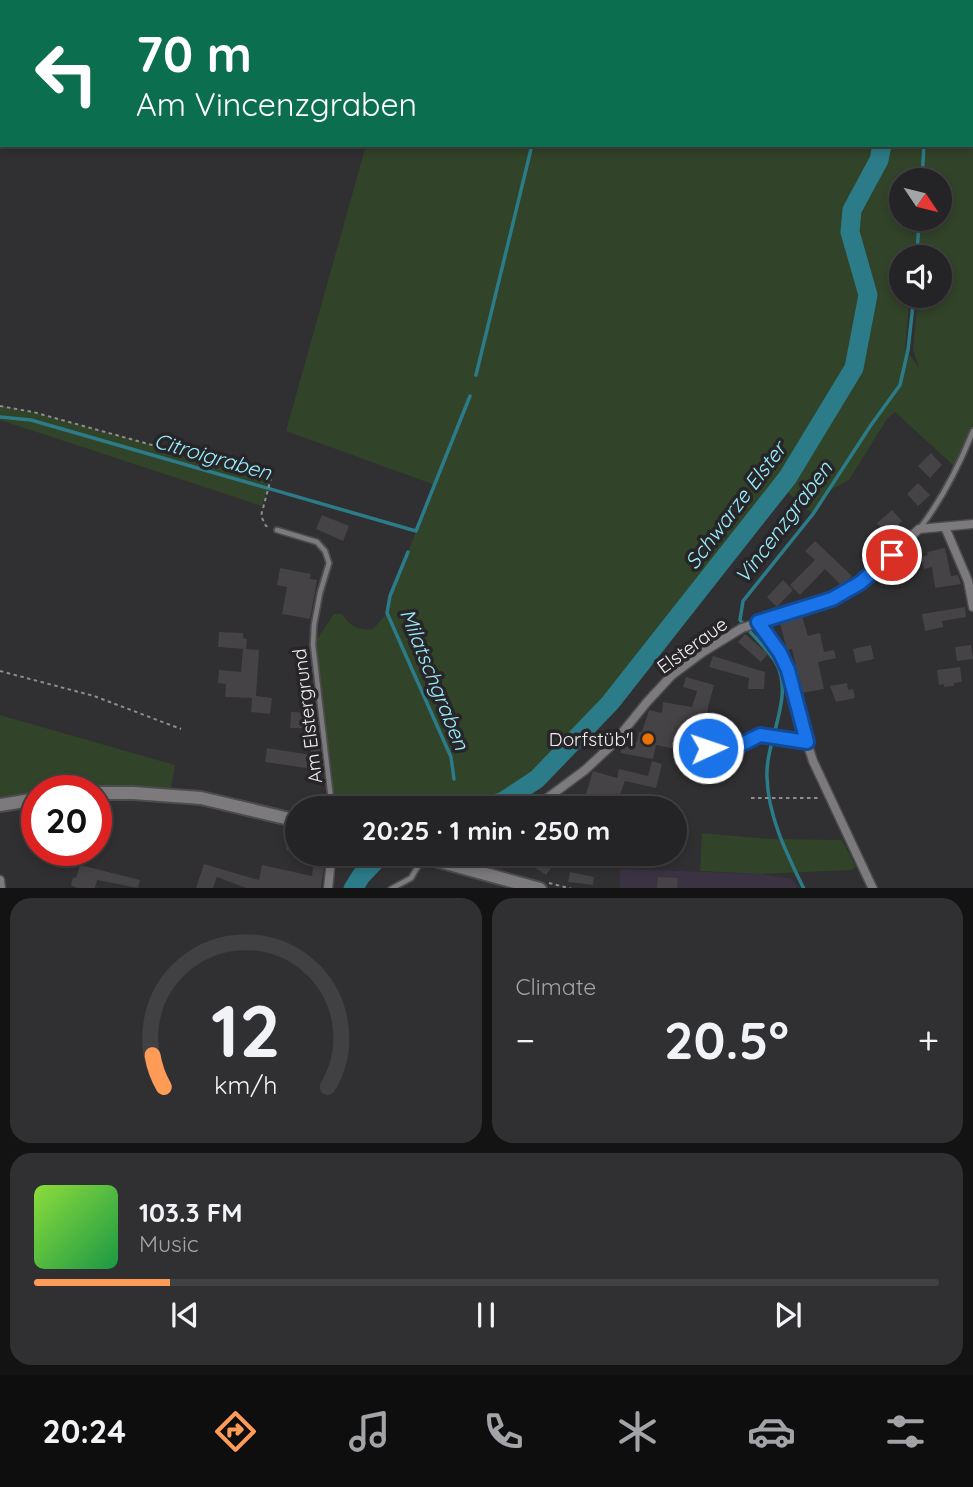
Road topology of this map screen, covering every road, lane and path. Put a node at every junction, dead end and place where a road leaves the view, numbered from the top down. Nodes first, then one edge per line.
1 (0, 406) edge
2 (973, 431) edge
3 (973, 524) edge
4 (945, 527) junction
5 (919, 529) junction
6 (277, 530) joint
7 (973, 607) edge
8 (758, 622) junction
9 (0, 671) edge
10 (181, 729) dead end
11 (807, 742) junction
12 (698, 746) dead end
13 (112, 793) edge
14 (331, 796) edge
15 (550, 796) edge
16 (828, 797) junction
17 (751, 798) dead end
18 (21, 802) edge
19 (0, 805) edge
20 (285, 818) edge
21 (330, 866) edge
22 (415, 866) edge
23 (455, 866) edge
24 (470, 866) edge
25 (468, 870) junction
26 (0, 880) edge
27 (1, 888) edge
28 (328, 888) edge
29 (391, 888) edge
30 (540, 888) edge
31 (873, 888) edge

1 - 6 path
2 - 5 lane
3 - 4 street
4 - 5 street
4 - 7 street
5 - 8 street, Elsteraue
6 - 14 lane, Am Elstergrund
8 - 11 street
8 - 15 street, Elsteraue
9 - 10 path
11 - 12 lane
11 - 16 street
13 - 20 main road
16 - 17 path
16 - 31 street
18 - 19 main road
21 - 28 street
22 - 29 lane
23 - 25 main road
24 - 25 street
25 - 30 main road
26 - 27 street

